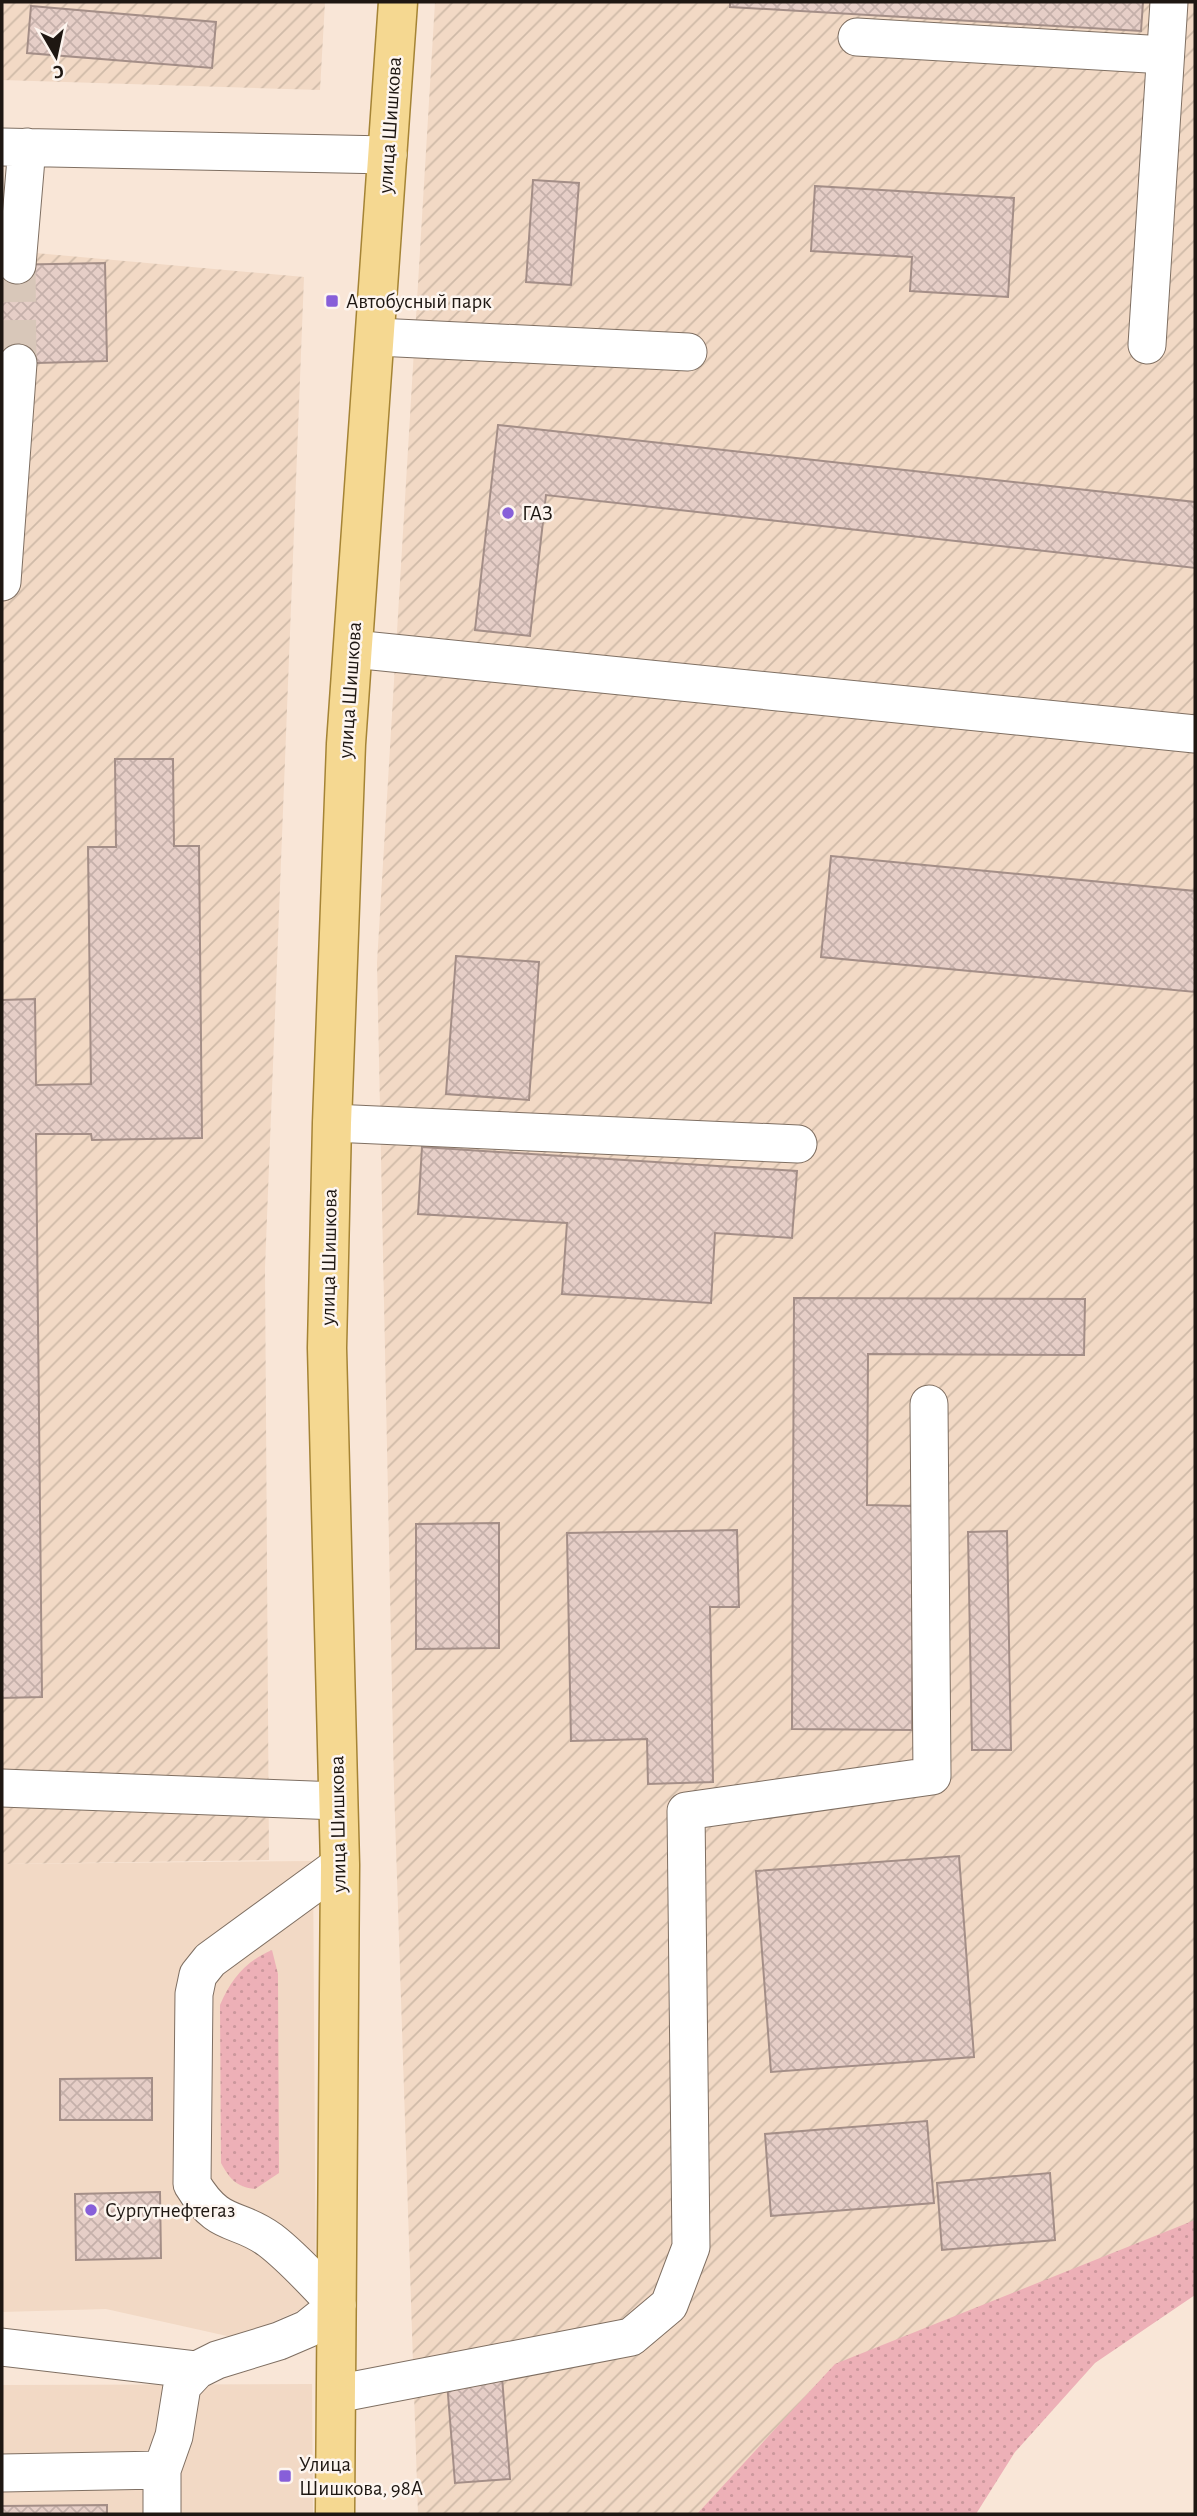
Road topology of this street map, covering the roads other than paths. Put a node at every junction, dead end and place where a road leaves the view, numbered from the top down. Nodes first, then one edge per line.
1 (398, 2) edge
2 (1169, 2) edge
3 (857, 37) dead end
4 (1166, 55) junction
5 (14, 147) edge
6 (388, 155) junction
7 (17, 265) tunnel mouth
8 (377, 337) junction
9 (1147, 345) dead end
10 (688, 352) dead end
11 (18, 363) tunnel mouth
12 (2, 582) edge
13 (353, 649) junction
14 (1195, 734) edge
15 (332, 1123) junction
16 (798, 1144) dead end
17 (929, 1404) dead end
18 (2, 1788) edge
19 (338, 1801) junction
20 (340, 1865) junction
21 (337, 2305) junction
22 (2, 2347) edge
23 (197, 2370) junction
24 (336, 2394) junction
25 (162, 2470) junction
26 (2, 2473) edge
27 (162, 2514) edge
28 (335, 2514) edge

1 - 6 main road, улица Шишкова
2 - 4 lane
3 - 4 lane
4 - 9 lane
5 - 6 lane
5 - 7 lane
6 - 8 main road, улица Шишкова
8 - 10 lane
8 - 13 main road, улица Шишкова
11 - 12 lane
13 - 14 lane
13 - 15 main road, улица Шишкова
15 - 16 lane
15 - 19 main road, улица Шишкова
17 - 24 lane
18 - 19 lane
19 - 20 main road, улица Шишкова
20 - 21 main road, улица Шишкова
20 - 21 lane
21 - 23 lane
21 - 24 main road, улица Шишкова
22 - 23 lane
23 - 25 lane
24 - 28 main road, улица Шишкова
25 - 26 lane
25 - 27 lane

